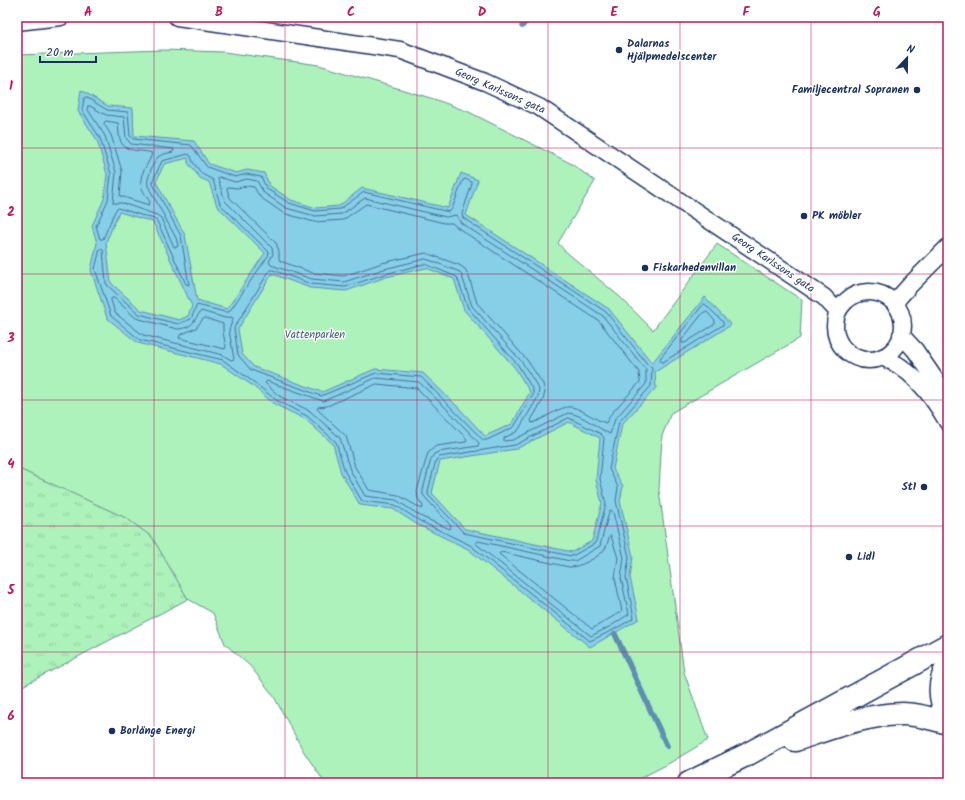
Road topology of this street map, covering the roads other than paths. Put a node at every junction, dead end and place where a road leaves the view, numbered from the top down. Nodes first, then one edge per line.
1 (61, 17) edge
2 (178, 17) edge
3 (17, 22) edge
4 (948, 247) edge
5 (894, 304) junction
6 (838, 312) junction
7 (901, 335) junction
8 (882, 357) junction
9 (948, 398) edge
10 (948, 422) edge
11 (948, 645) edge
12 (948, 665) edge
13 (948, 717) edge
14 (948, 723) edge
15 (748, 754) junction
16 (689, 783) edge

1 - 3 street
2 - 6 street, Georg Karlssons gata
4 - 5 street
5 - 6 street
5 - 7 street
6 - 8 street
7 - 8 street
7 - 9 street
8 - 10 street
11 - 15 highway
12 - 13 highway
14 - 15 highway
15 - 16 highway

